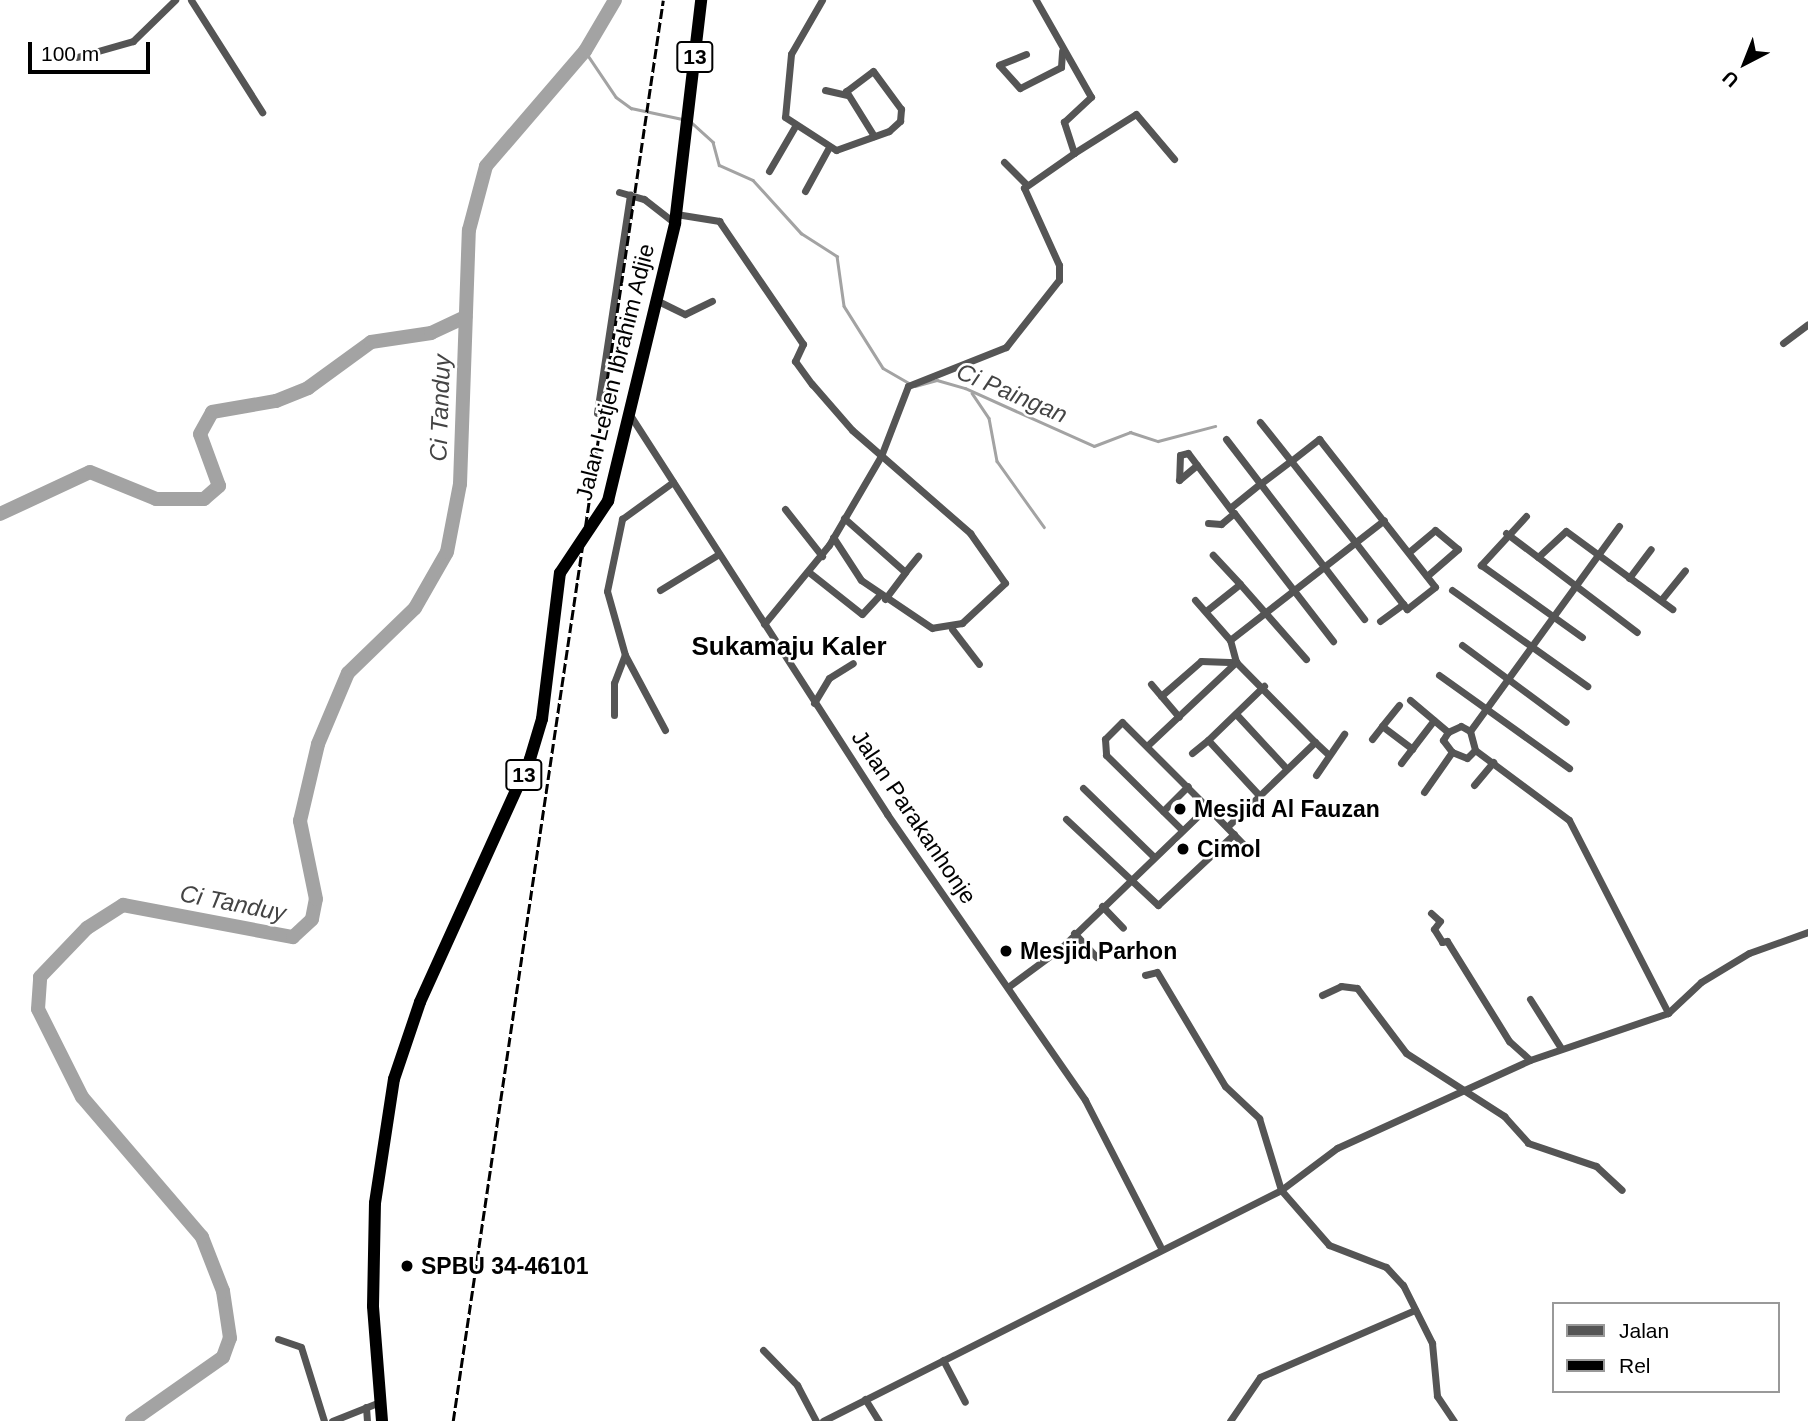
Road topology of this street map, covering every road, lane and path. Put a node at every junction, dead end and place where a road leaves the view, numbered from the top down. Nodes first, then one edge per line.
1 (175, 0) edge
2 (191, 0) edge
3 (701, 0) edge
4 (822, 0) edge
5 (1036, 0) edge
6 (1062, 50) junction
7 (1026, 54) dead end
8 (77, 57) dead end
9 (825, 90) dead end
10 (847, 95) junction
11 (262, 112) dead end
12 (793, 128) junction
13 (874, 136) junction
14 (828, 149) junction
15 (1074, 153) junction
16 (1174, 159) dead end
17 (1004, 162) dead end
18 (769, 171) dead end
19 (1026, 184) junction
20 (805, 191) dead end
21 (619, 192) dead end
22 (630, 194) junction
23 (675, 218) junction
24 (656, 300) junction
25 (712, 301) dead end
26 (1808, 324) edge
27 (1783, 343) dead end
28 (597, 413) dead end
29 (629, 413) junction
30 (1260, 422) dead end
31 (1226, 439) dead end
32 (881, 456) junction
33 (1291, 461) junction
34 (1197, 465) dead end
35 (673, 482) junction
36 (1260, 484) junction
37 (785, 509) dead end
38 (1232, 511) junction
39 (1526, 516) dead end
40 (844, 519) junction
41 (1384, 520) junction
42 (1208, 523) dead end
43 (1619, 526) dead end
44 (1506, 533) junction
45 (833, 537) junction
46 (1355, 542) junction
47 (1651, 549) dead end
48 (1409, 552) junction
49 (719, 554) junction
50 (1213, 555) dead end
51 (821, 556) junction
52 (918, 556) dead end
53 (1597, 556) junction
54 (1538, 557) junction
55 (1324, 566) junction
56 (1685, 570) dead end
57 (905, 572) junction
58 (810, 573) junction
59 (1427, 576) junction
60 (1629, 578) junction
61 (1240, 584) junction
62 (1575, 584) junction
63 (660, 590) dead end
64 (1452, 590) dead end
65 (1292, 591) junction
66 (882, 597) junction
67 (1195, 600) dead end
68 (1661, 600) junction
69 (1403, 604) junction
70 (1672, 609) dead end
71 (1206, 611) junction
72 (1264, 612) junction
73 (862, 614) junction
74 (1553, 616) junction
75 (1364, 619) dead end
76 (1380, 621) dead end
77 (867, 622) dead end
78 (764, 624) junction
79 (951, 629) junction
80 (1637, 632) dead end
81 (1582, 638) dead end
82 (1230, 640) junction
83 (1333, 641) dead end
84 (1462, 645) dead end
85 (1531, 646) junction
86 (625, 655) junction
87 (1306, 659) dead end
88 (1236, 662) junction
89 (853, 663) dead end
90 (979, 664) dead end
91 (1439, 675) dead end
92 (1508, 679) junction
93 (1151, 684) dead end
94 (1264, 686) junction
95 (1587, 686) dead end
96 (1161, 696) junction
97 (1410, 700) dead end
98 (814, 703) junction
99 (1399, 705) dead end
100 (1486, 708) junction
101 (1236, 714) junction
102 (614, 715) dead end
103 (1179, 717) junction
104 (1434, 720) junction
105 (1566, 722) dead end
106 (1382, 726) junction
107 (665, 730) dead end
108 (1470, 731) junction
109 (1448, 732) junction
110 (1344, 734) dead end
111 (1372, 739) dead end
112 (1208, 740) junction
113 (1315, 742) junction
114 (1149, 744) junction
115 (1412, 749) junction
116 (1475, 750) junction
117 (1452, 752) junction
118 (1192, 753) dead end
119 (1329, 755) junction
120 (1493, 762) junction
121 (1401, 763) dead end
122 (1285, 767) junction
123 (1569, 768) dead end
124 (1316, 775) dead end
125 (1474, 785) dead end
126 (1188, 786) junction
127 (1083, 788) dead end
128 (1424, 792) dead end
129 (1257, 793) junction
130 (1207, 807) junction
131 (1163, 811) junction
132 (1066, 819) dead end
133 (1227, 827) junction
134 (1182, 830) junction
135 (1234, 834) junction
136 (1245, 846) dead end
137 (1154, 857) junction
138 (1127, 882) junction
139 (1102, 906) junction
140 (1431, 913) dead end
141 (1123, 928) dead end
142 (1808, 932) edge
143 (1074, 933) junction
144 (1096, 957) dead end
145 (1149, 972) dead end
146 (1008, 987) junction
147 (1322, 995) dead end
148 (1530, 999) dead end
149 (1668, 1013) junction
150 (1561, 1048) junction
151 (1530, 1060) junction
152 (1463, 1092) junction
153 (1281, 1190) junction
154 (1622, 1190) dead end
155 (1160, 1246) junction
156 (1415, 1310) junction
157 (278, 1339) dead end
158 (763, 1350) dead end
159 (943, 1360) junction
160 (865, 1399) junction
161 (380, 1402) junction
162 (965, 1402) dead end
163 (366, 1407) junction
164 (324, 1421) edge
165 (332, 1421) edge
166 (367, 1421) edge
167 (382, 1421) edge
168 (816, 1421) edge
169 (823, 1421) edge
170 (879, 1421) edge
171 (1230, 1421) edge
172 (1454, 1421) edge

1 - 8 street
2 - 11 street
3 - 23 highway, Jalan Letjen Ibrahim Adjie / 13
4 - 12 street
5 - 6 street
6 - 7 street
6 - 15 street
9 - 10 street
10 - 13 street
10 - 13 street
12 - 14 street
12 - 18 street
13 - 14 street
14 - 20 street
15 - 16 street
15 - 19 street
17 - 19 street
19 - 32 street
21 - 22 street
22 - 23 street
22 - 28 street
23 - 24 highway, Jalan Letjen Ibrahim Adjie / 13
23 - 32 street
24 - 25 street
24 - 29 highway, Jalan Letjen Ibrahim Adjie / 13
26 - 27 street
29 - 35 street, Jalan Parakanhonje
29 - 161 highway, Jalan Letjen Ibrahim Adjie / 13
30 - 33 street
31 - 36 street
32 - 40 street
32 - 79 street
33 - 36 street
33 - 41 street
33 - 46 street
34 - 38 street
35 - 49 street, Jalan Parakanhonje
35 - 86 street
36 - 38 street
36 - 55 street
37 - 51 street
38 - 42 street
38 - 65 street
39 - 44 street
40 - 45 street
40 - 57 street
41 - 46 street
41 - 48 street
43 - 53 street
44 - 54 street
44 - 74 street
45 - 51 street
45 - 66 street
46 - 55 street
46 - 69 street
47 - 60 street
48 - 59 street
48 - 59 street
49 - 63 street
49 - 78 street, Jalan Parakanhonje
50 - 61 street
51 - 58 street
52 - 57 street
53 - 54 street
53 - 60 street
53 - 62 street
54 - 62 street
55 - 65 street
55 - 75 street
56 - 68 street
57 - 66 street
58 - 73 street
58 - 78 street
59 - 69 street
60 - 68 street
61 - 71 street
61 - 72 street
62 - 74 street
62 - 80 street
64 - 85 street
65 - 72 street
65 - 83 street
66 - 73 street
66 - 79 street
67 - 71 street
68 - 70 street
69 - 76 street
71 - 82 street
72 - 82 street
72 - 87 street
73 - 77 street
74 - 81 street
74 - 85 street
78 - 98 street, Jalan Parakanhonje
79 - 90 street
82 - 88 street
84 - 92 street
85 - 92 street
85 - 95 street
86 - 102 street
86 - 107 street
88 - 94 street
88 - 96 street
88 - 103 street
89 - 98 street
91 - 100 street
92 - 100 street
92 - 105 street
93 - 96 street
94 - 101 street
94 - 113 street
96 - 103 street
97 - 104 street
98 - 146 street, Jalan Parakanhonje
99 - 106 street
100 - 108 street
100 - 123 street
101 - 112 street
101 - 122 street
103 - 114 street
104 - 109 street
104 - 115 street
106 - 111 street
106 - 115 street
108 - 109 street
108 - 116 street
109 - 117 street
110 - 119 street
112 - 118 street
112 - 129 street
113 - 119 street
113 - 122 street
114 - 126 street
114 - 131 street
115 - 121 street
116 - 117 street
116 - 120 street
117 - 128 street
119 - 124 street
120 - 125 street
120 - 149 street
122 - 129 street
126 - 130 street
126 - 131 street
127 - 137 street
129 - 133 street
130 - 133 street
130 - 134 street
131 - 134 street
132 - 138 street
133 - 135 street
134 - 137 street
135 - 136 street
135 - 138 street
137 - 138 street
138 - 139 street
139 - 141 street
139 - 143 street
140 - 151 street
142 - 149 street
143 - 144 street
143 - 146 street
145 - 153 street
146 - 155 street, Jalan Parakanhonje
147 - 152 street
148 - 150 street
149 - 150 street
150 - 151 street
151 - 152 street
152 - 153 street
152 - 154 street
153 - 155 street
153 - 156 street
155 - 159 street
156 - 171 street
156 - 172 street
157 - 164 street
158 - 168 street
159 - 160 street
159 - 162 street
160 - 169 street
160 - 170 street
161 - 163 street
161 - 167 highway, Jalan Letjen Ibrahim Adjie / 13
163 - 165 street
163 - 166 street

